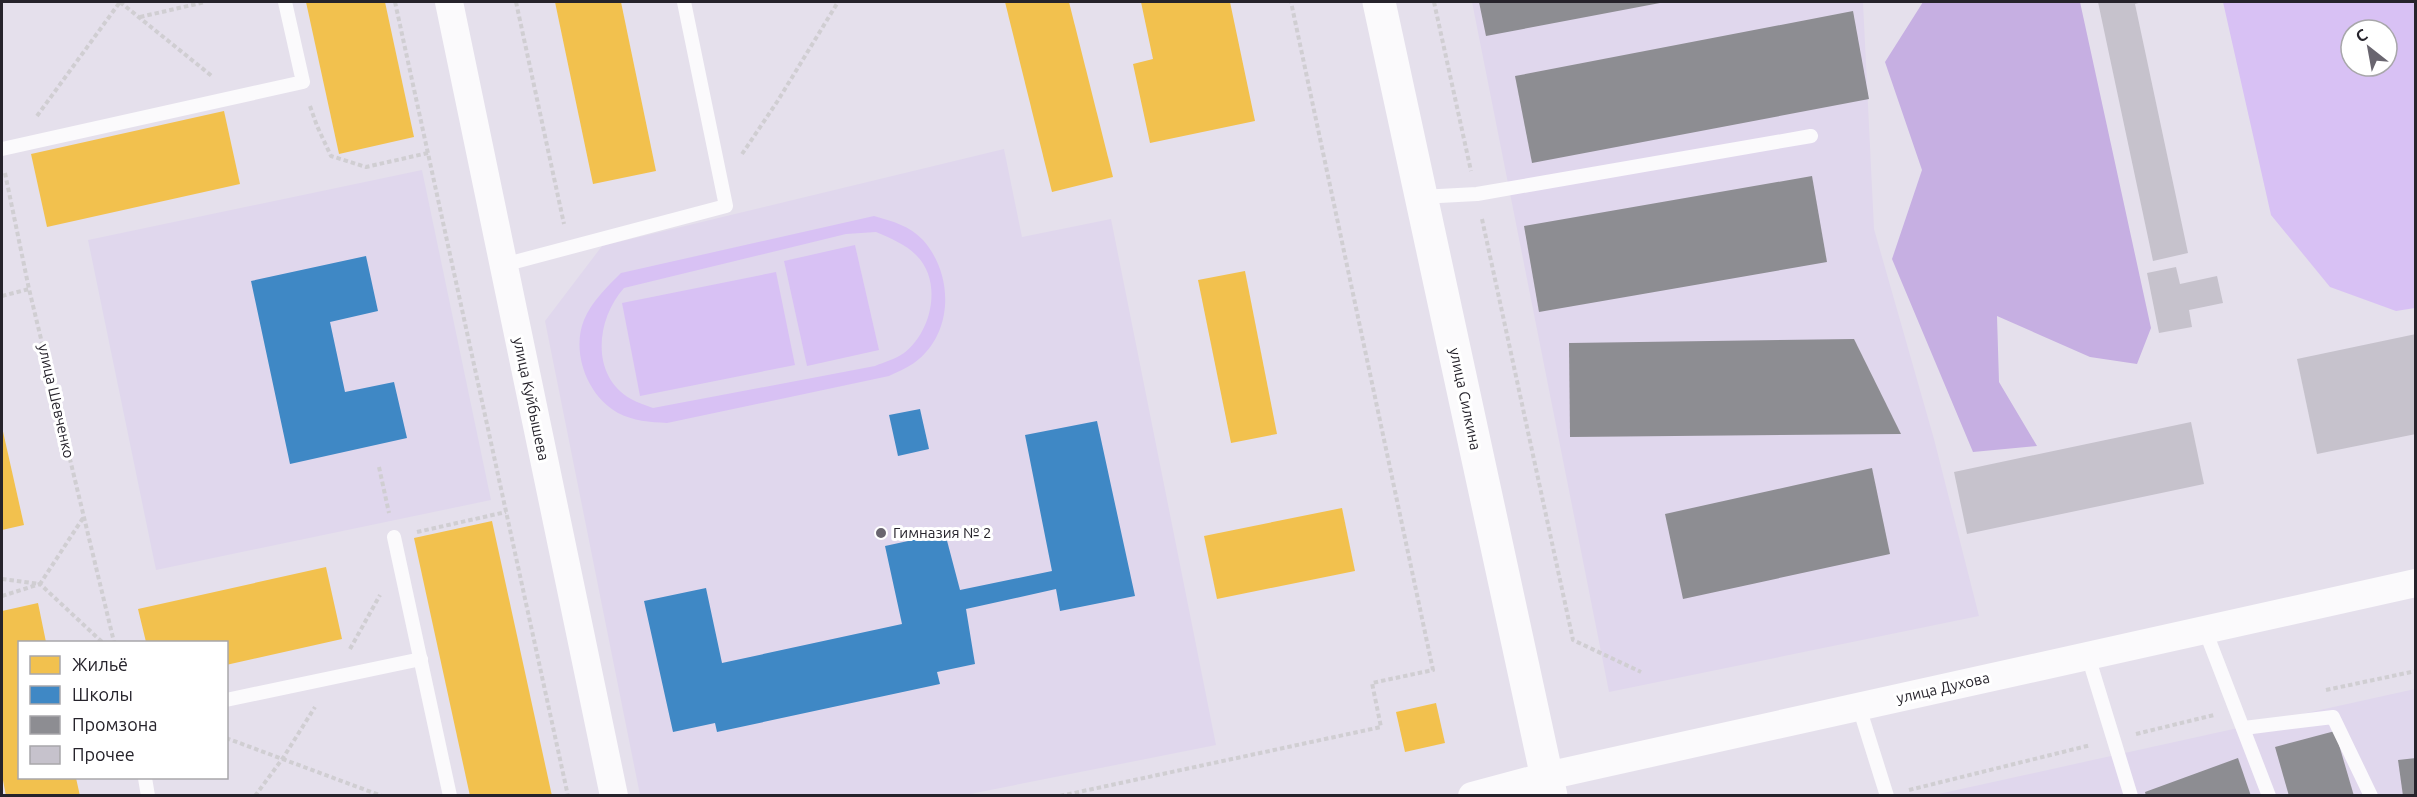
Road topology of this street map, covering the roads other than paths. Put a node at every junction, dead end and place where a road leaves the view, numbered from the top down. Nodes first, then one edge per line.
1 (285, 2) edge
2 (449, 2) edge
3 (684, 2) edge
4 (1379, 2) edge
5 (1811, 135) dead end
6 (2, 149) edge
7 (1420, 197) junction
8 (504, 265) junction
9 (394, 537) road end
10 (2415, 583) edge
11 (2205, 630) junction
12 (2088, 656) junction
13 (421, 659) junction
14 (228, 700) edge
15 (1859, 707) junction
16 (2244, 728) junction
17 (145, 779) edge
18 (1549, 786) edge
19 (1893, 794) edge
20 (148, 795) edge
21 (450, 795) edge
22 (614, 795) edge
23 (1472, 795) edge
24 (2131, 795) edge
25 (2269, 795) edge
26 (2371, 795) edge

1 - 6 lane
2 - 8 street, улица Куйбышева
3 - 8 lane
4 - 7 main road, улица Силкина
5 - 7 lane
7 - 18 main road, улица Силкина
8 - 22 street, улица Куйбышева
9 - 13 lane
10 - 11 street, улица Духова
11 - 12 street, улица Духова
11 - 16 lane
12 - 15 street, улица Духова
12 - 24 lane
13 - 14 lane
13 - 21 lane
15 - 18 street, улица Духова
15 - 19 lane
16 - 25 lane
16 - 26 lane
17 - 20 lane
18 - 23 street, улица Духова

